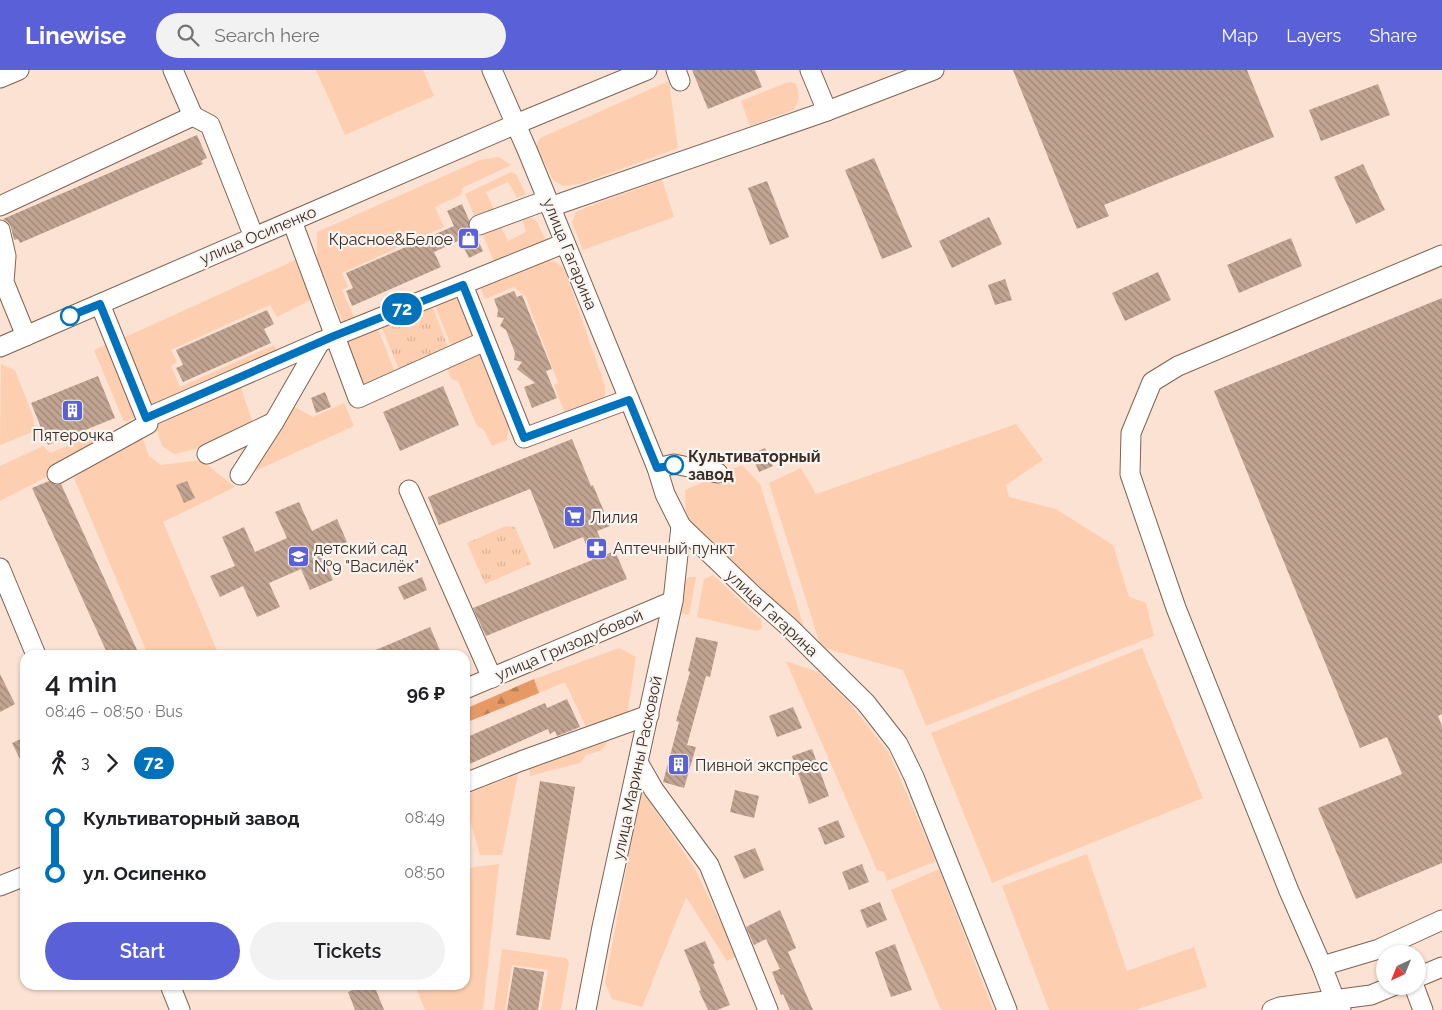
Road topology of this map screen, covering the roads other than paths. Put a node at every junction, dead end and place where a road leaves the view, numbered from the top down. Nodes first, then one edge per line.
1 (19, 70) edge
2 (173, 70) edge
3 (492, 70) edge
4 (647, 70) edge
5 (810, 70) edge
6 (934, 70) edge
7 (0, 78) edge
8 (827, 111) junction
9 (194, 116) junction
10 (516, 124) junction
11 (549, 203) junction
12 (0, 206) edge
13 (292, 221) junction
14 (479, 226) dead end
15 (0, 230) edge
16 (254, 237) junction
17 (565, 243) junction
18 (1442, 255) edge
19 (463, 285) junction
20 (100, 304) junction
21 (26, 336) junction
22 (327, 339) junction
23 (485, 341) junction
24 (0, 347) edge
25 (629, 400) junction
26 (274, 422) junction
27 (148, 424) dead end
28 (207, 454) dead end
29 (657, 468) junction
30 (718, 473) dead end
31 (57, 474) dead end
32 (240, 475) dead end
33 (408, 490) dead end
34 (681, 526) junction
35 (0, 568) edge
36 (673, 601) junction
37 (34, 650) edge
38 (492, 678) junction
39 (470, 687) edge
40 (649, 715) junction
41 (639, 764) junction
42 (470, 781) edge
43 (20, 878) edge
44 (0, 886) edge
45 (1442, 920) edge
46 (1322, 966) junction
47 (1442, 967) edge
48 (1426, 974) edge
49 (172, 990) edge
50 (1376, 993) edge
51 (1418, 995) edge
52 (1338, 1005) edge
53 (180, 1010) edge
54 (586, 1010) edge
55 (768, 1010) edge
56 (1007, 1010) edge
57 (1272, 1010) edge
58 (1424, 1010) edge

1 - 7 street
2 - 9 street
3 - 10 street, улица Гагарина
4 - 10 street, улица Осипенко
5 - 8 street
6 - 8 street
8 - 11 street
9 - 12 street
9 - 16 street
10 - 11 street, улица Гагарина
10 - 13 street, улица Осипенко
11 - 14 street
11 - 17 street, улица Гагарина
13 - 16 street, улица Осипенко
13 - 22 street
15 - 21 street
16 - 20 street, улица Осипенко
17 - 19 street
17 - 25 street, улица Гагарина
18 - 46 street
19 - 22 street
19 - 23 street
20 - 21 street, улица Осипенко
20 - 22 street
21 - 24 street, улица Осипенко
22 - 23 street
22 - 26 street
23 - 25 street
25 - 29 street, улица Гагарина
26 - 28 street
26 - 32 street
27 - 31 street
29 - 30 street
29 - 34 street, улица Гагарина
33 - 38 street
34 - 36 street, улица Марины Расковой
34 - 56 street, улица Гагарина
35 - 37 street
36 - 38 street, улица Гризодубовой
36 - 40 street, улица Марины Расковой
38 - 39 street, улица Гризодубовой
40 - 41 street, улица Марины Расковой
40 - 42 street
41 - 54 street, улица Марины Расковой
41 - 55 street
43 - 44 street
45 - 46 street
46 - 52 street
47 - 48 street
49 - 53 street
50 - 52 street
51 - 58 street
52 - 57 street

